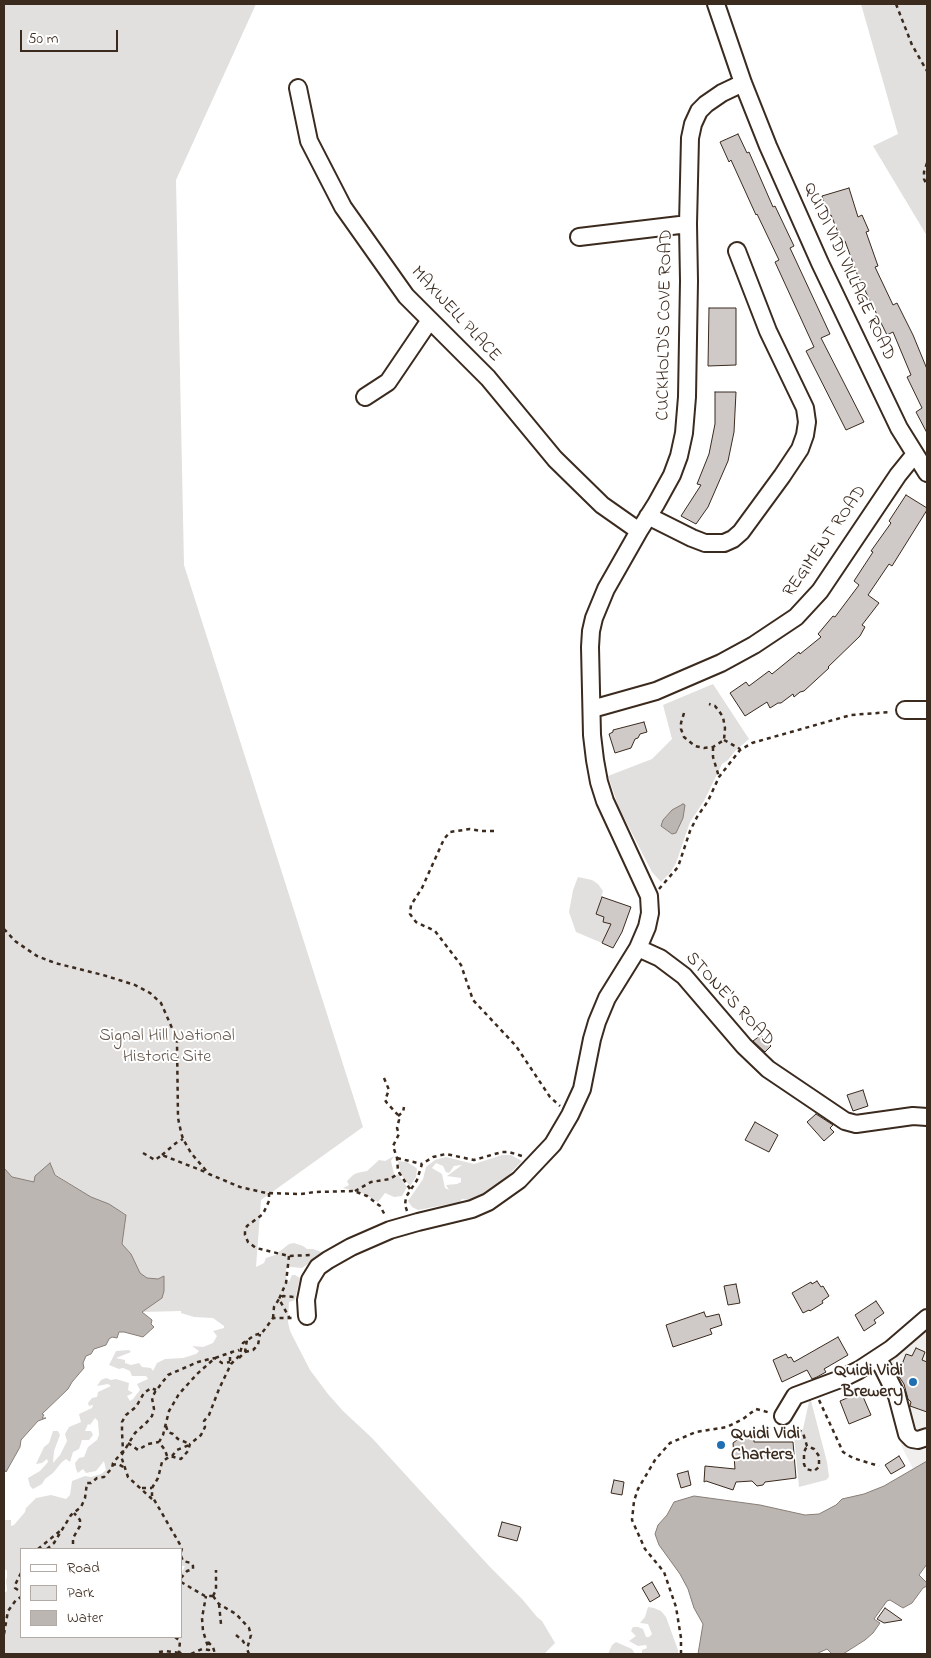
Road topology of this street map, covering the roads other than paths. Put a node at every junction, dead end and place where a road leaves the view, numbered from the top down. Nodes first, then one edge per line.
1 (716, 4) edge
2 (743, 83) junction
3 (298, 88) dead end
4 (688, 224) junction
5 (579, 237) dead end
6 (737, 252) dead end
7 (430, 320) junction
8 (365, 397) dead end
9 (915, 454) junction
10 (927, 473) edge
11 (648, 516) junction
12 (639, 531) junction
13 (592, 709) junction
14 (905, 710) road end
15 (927, 710) edge
16 (638, 948) junction
17 (927, 1117) edge
18 (306, 1308) road end
19 (927, 1318) edge
20 (878, 1358) junction
21 (782, 1416) road end
22 (927, 1437) edge

1 - 2 street, QUIDI VIDI VILLAGE ROAD
2 - 4 street, CUCKHOLD'S COVE ROAD
2 - 9 street, QUIDI VIDI VILLAGE ROAD
3 - 7 street, MAXWELL PLACE
4 - 5 street
4 - 11 street, CUCKHOLD'S COVE ROAD
6 - 11 street
7 - 8 street
7 - 12 street, MAXWELL PLACE
9 - 10 street, QUIDI VIDI VILLAGE ROAD
9 - 13 street, REGIMENT ROAD
11 - 12 street, CUCKHOLD'S COVE ROAD
12 - 13 street, CUCKHOLD'S COVE ROAD
13 - 16 street, CUCKHOLD'S COVE ROAD
14 - 15 street
16 - 17 street, STONE'S ROAD
16 - 18 street, CUCKHOLD'S COVE ROAD
19 - 20 street
20 - 21 street
20 - 22 street

